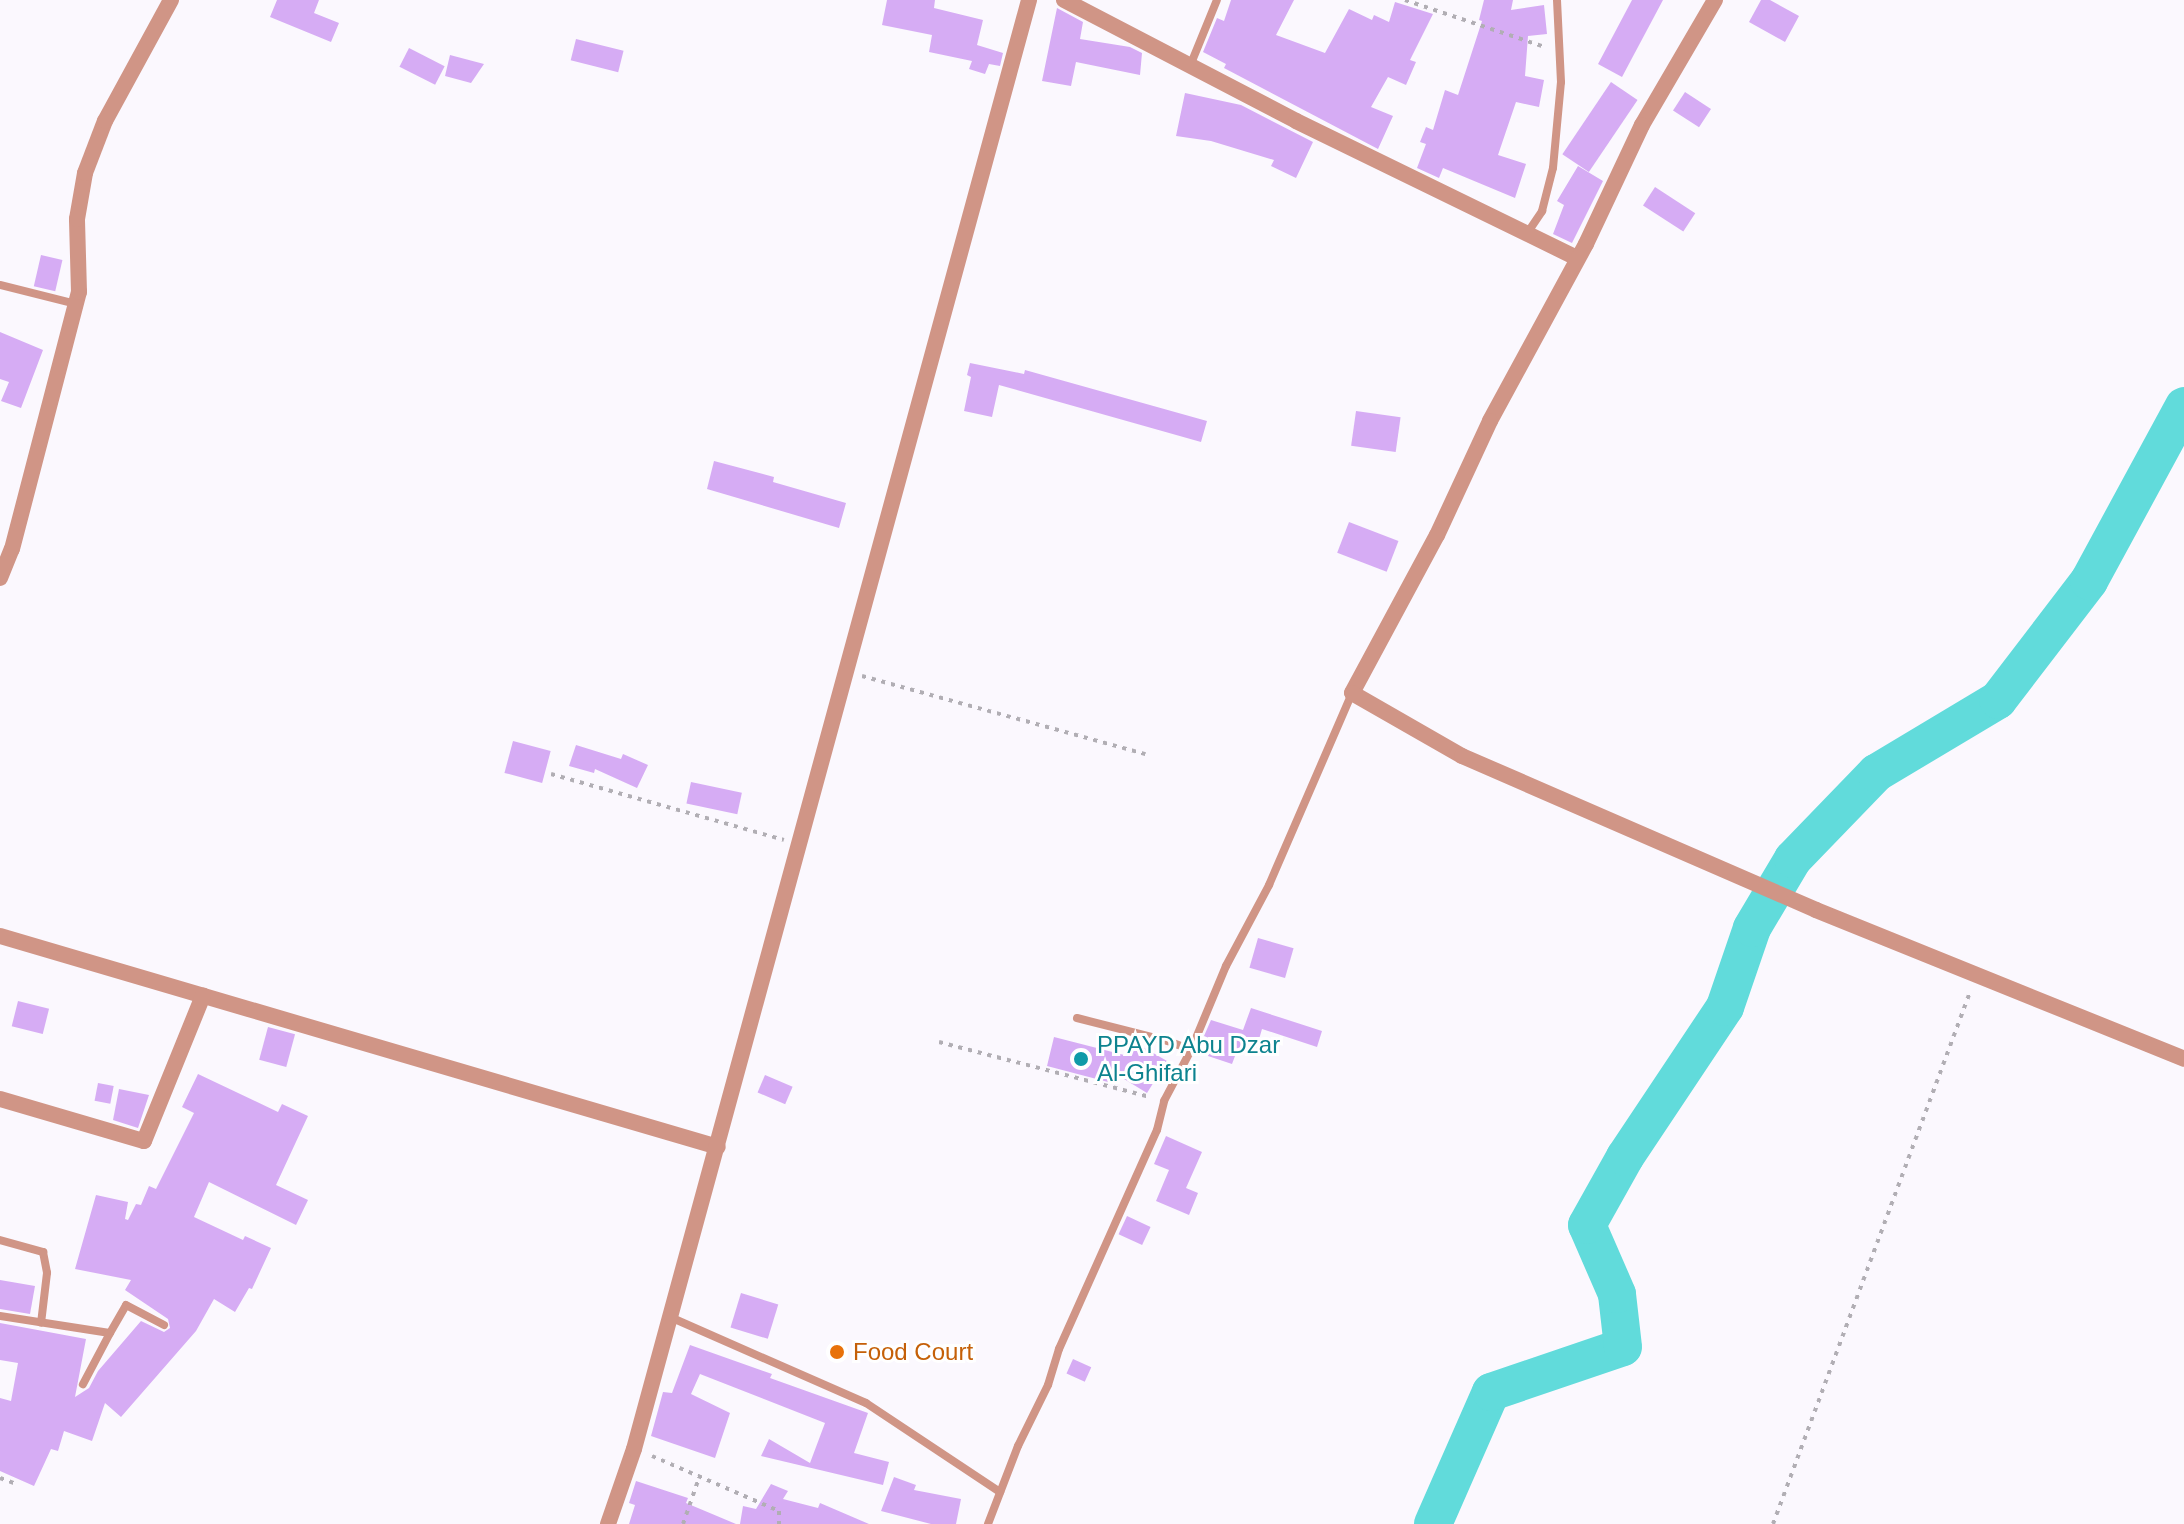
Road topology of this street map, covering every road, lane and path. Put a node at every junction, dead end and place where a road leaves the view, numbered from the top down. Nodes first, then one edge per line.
1 (171, 0) edge
2 (1029, 0) edge
3 (1064, 0) edge
4 (1217, 0) edge
5 (1405, 0) edge
6 (1557, 0) edge
7 (1715, 0) edge
8 (1559, 52) junction
9 (1190, 66) junction
10 (1525, 236) junction
11 (1577, 258) junction
12 (0, 285) edge
13 (76, 304) junction
14 (0, 578) edge
15 (846, 672) junction
16 (1352, 693) junction
17 (1145, 754) dead end
18 (551, 774) dead end
19 (801, 845) junction
20 (0, 936) edge
21 (1977, 975) junction
22 (203, 996) junction
23 (1077, 1018) dead end
24 (939, 1042) dead end
25 (1191, 1050) junction
26 (2184, 1059) edge
27 (0, 1099) edge
28 (1164, 1101) junction
29 (718, 1147) junction
30 (0, 1240) edge
31 (0, 1316) edge
32 (669, 1317) junction
33 (41, 1323) junction
34 (164, 1325) dead end
35 (110, 1333) junction
36 (83, 1384) dead end
37 (634, 1449) junction
38 (700, 1475) junction
39 (0, 1478) edge
40 (14, 1483) dead end
41 (1000, 1492) junction
42 (608, 1524) edge
43 (683, 1524) edge
44 (779, 1524) edge
45 (988, 1524) edge
46 (1773, 1524) edge

1 - 13 street
2 - 15 street
3 - 9 street
4 - 9 lane
5 - 8 path
6 - 8 lane
7 - 11 street
8 - 10 lane
9 - 10 street
10 - 11 street
11 - 16 street
12 - 13 lane
13 - 14 street
15 - 17 path
15 - 19 street
16 - 21 street
16 - 25 lane
18 - 19 path
19 - 29 street
20 - 22 street
21 - 26 street
21 - 46 path
22 - 27 street
22 - 29 street
23 - 25 lane
24 - 28 path
25 - 28 lane
28 - 41 lane
29 - 32 street
30 - 33 lane
31 - 33 lane
32 - 37 street
32 - 41 lane
33 - 35 lane
34 - 35 lane
35 - 36 lane
37 - 38 path
37 - 42 street
38 - 43 path
38 - 44 path
39 - 40 path
41 - 45 lane

